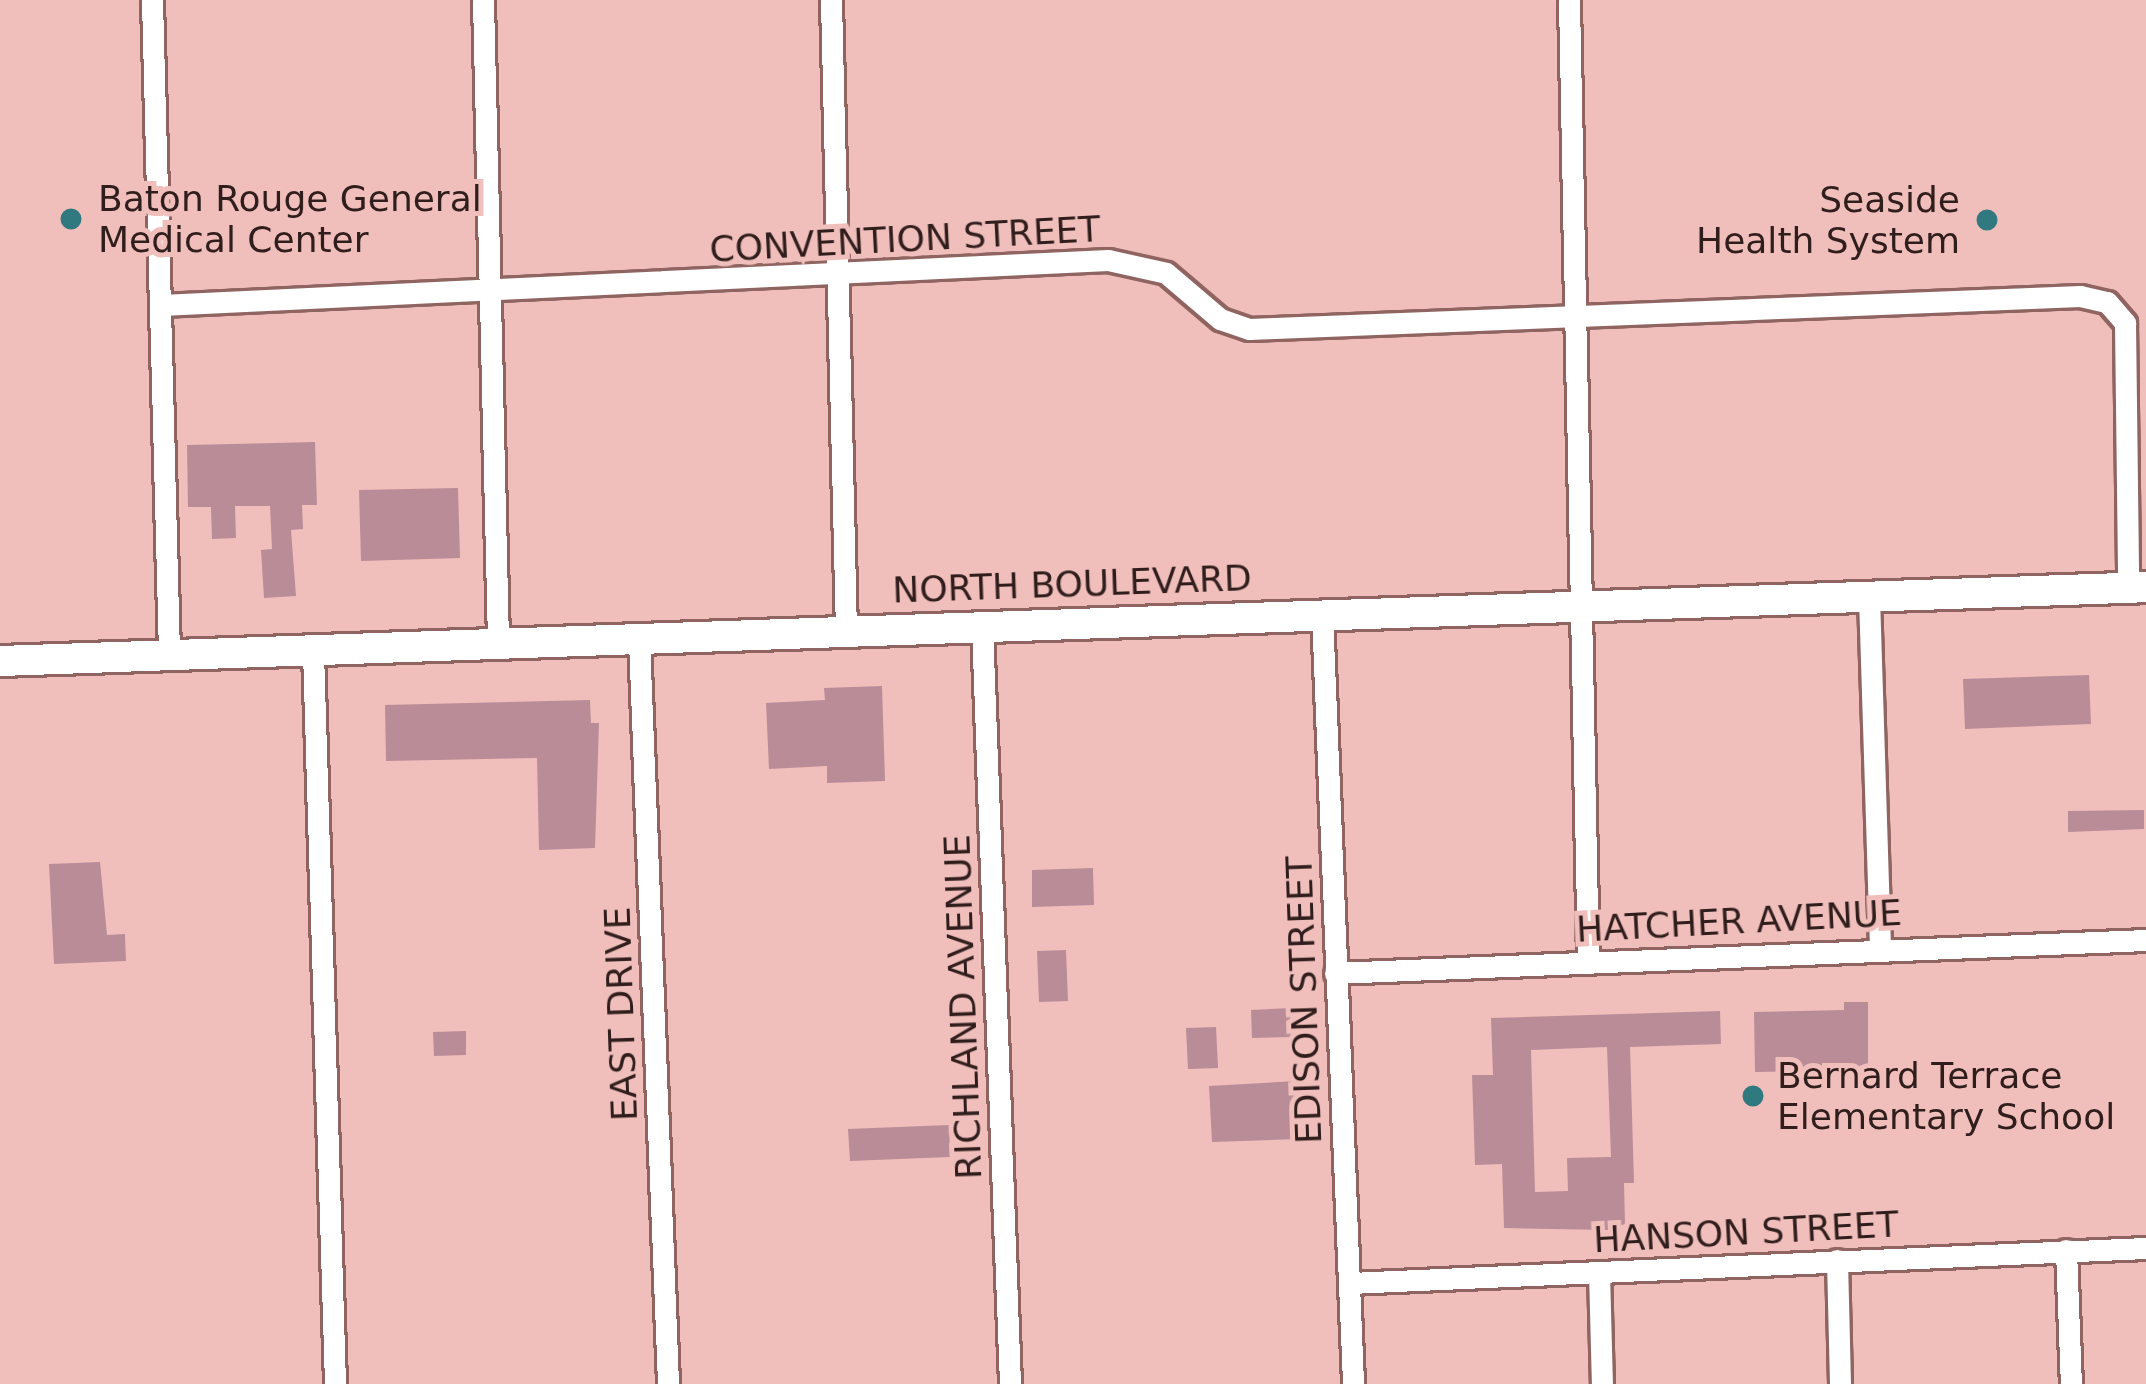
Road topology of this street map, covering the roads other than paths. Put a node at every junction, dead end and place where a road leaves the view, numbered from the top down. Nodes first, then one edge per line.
1 (152, 0) edge
2 (483, 0) edge
3 (831, 0) edge
4 (1569, 0) edge
5 (839, 276) junction
6 (490, 291) junction
7 (161, 305) junction
8 (1579, 313) junction
9 (2137, 587) edge
10 (1869, 597) junction
11 (1578, 604) junction
12 (1322, 614) junction
13 (982, 627) junction
14 (846, 631) junction
15 (640, 640) junction
16 (498, 643) junction
17 (313, 651) junction
18 (169, 655) junction
19 (0, 661) edge
20 (2146, 940) edge
21 (1880, 947) junction
22 (1588, 961) junction
23 (1335, 973) junction
24 (2146, 1248) edge
25 (2066, 1250) junction
26 (1837, 1260) junction
27 (1599, 1272) junction
28 (1350, 1282) junction
29 (335, 1384) edge
30 (668, 1384) edge
31 (1010, 1384) edge
32 (1353, 1384) edge
33 (1602, 1384) edge
34 (1840, 1384) edge
35 (2072, 1384) edge

1 - 7 street
2 - 6 street
3 - 5 street
4 - 8 street
5 - 6 street, CONVENTION STREET
5 - 8 street, CONVENTION STREET
5 - 14 street
6 - 7 street, CONVENTION STREET
6 - 16 street
7 - 18 street
8 - 9 street, CONVENTION STREET
8 - 11 street
9 - 10 street, NORTH BOULEVARD
10 - 11 street, NORTH BOULEVARD
10 - 21 street
11 - 12 street, NORTH BOULEVARD
11 - 22 street
12 - 13 street, NORTH BOULEVARD
12 - 23 street, EDISON STREET
13 - 14 street, NORTH BOULEVARD
13 - 31 street, RICHLAND AVENUE
14 - 15 street, NORTH BOULEVARD
15 - 16 street, NORTH BOULEVARD
15 - 30 street, EAST DRIVE
16 - 17 street, NORTH BOULEVARD
17 - 18 street, NORTH BOULEVARD
17 - 29 street
18 - 19 street, NORTH BOULEVARD
20 - 21 street, HATCHER AVENUE
21 - 22 street, HATCHER AVENUE
22 - 23 street, HATCHER AVENUE
23 - 28 street, EDISON STREET
24 - 25 street, HANSON STREET
25 - 26 street, HANSON STREET
25 - 35 street
26 - 27 street, HANSON STREET
26 - 34 street
27 - 28 street, HANSON STREET
27 - 33 street
28 - 32 street, EDISON STREET

